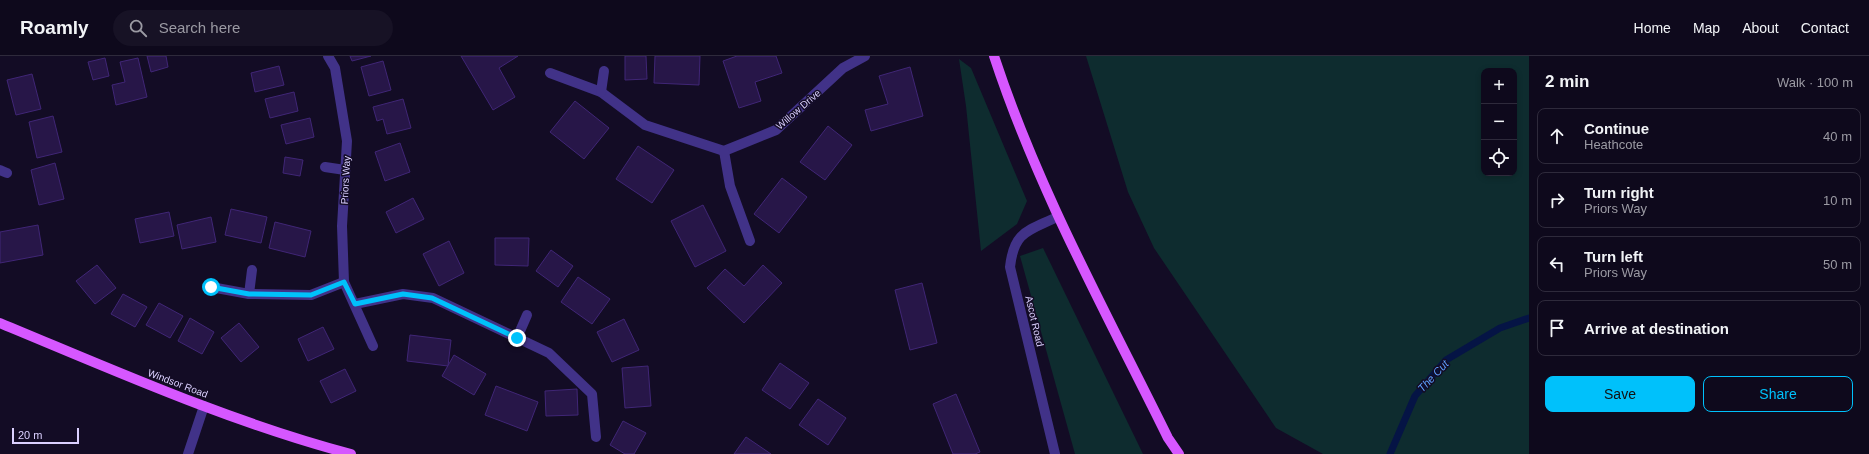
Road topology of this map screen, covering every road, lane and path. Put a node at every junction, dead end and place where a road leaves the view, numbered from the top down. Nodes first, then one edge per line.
1 (328, 56) edge
2 (865, 56) edge
3 (994, 56) edge
4 (604, 72) dead end
5 (550, 73) dead end
6 (601, 92) junction
7 (724, 151) junction
8 (325, 167) dead end
9 (345, 170) junction
10 (1057, 217) junction
11 (750, 241) dead end
12 (252, 270) dead end
13 (344, 282) junction
14 (211, 287) dead end
15 (249, 294) junction
16 (355, 304) junction
17 (527, 315) dead end
18 (0, 323) edge
19 (517, 338) junction
20 (373, 346) dead end
21 (204, 406) junction
22 (596, 437) dead end
23 (1168, 438) junction
24 (188, 454) edge
25 (352, 454) edge
26 (1055, 454) edge
27 (1171, 454) edge
28 (1179, 454) edge

1 - 9 street, Priors Way
2 - 7 street, Willow Drive
3 - 10 main road
4 - 6 street
5 - 6 street
6 - 7 street
7 - 11 street
8 - 9 street
9 - 13 street, Priors Way
10 - 23 main road
10 - 26 street, Ascot Road
12 - 15 street
13 - 15 street
13 - 16 street, Priors Way
14 - 15 street
16 - 19 street
16 - 20 street, Priors Way
17 - 19 street
18 - 21 main road, Windsor Road
19 - 22 street
21 - 24 street
21 - 25 main road, Windsor Road
23 - 27 main road
23 - 28 main road

